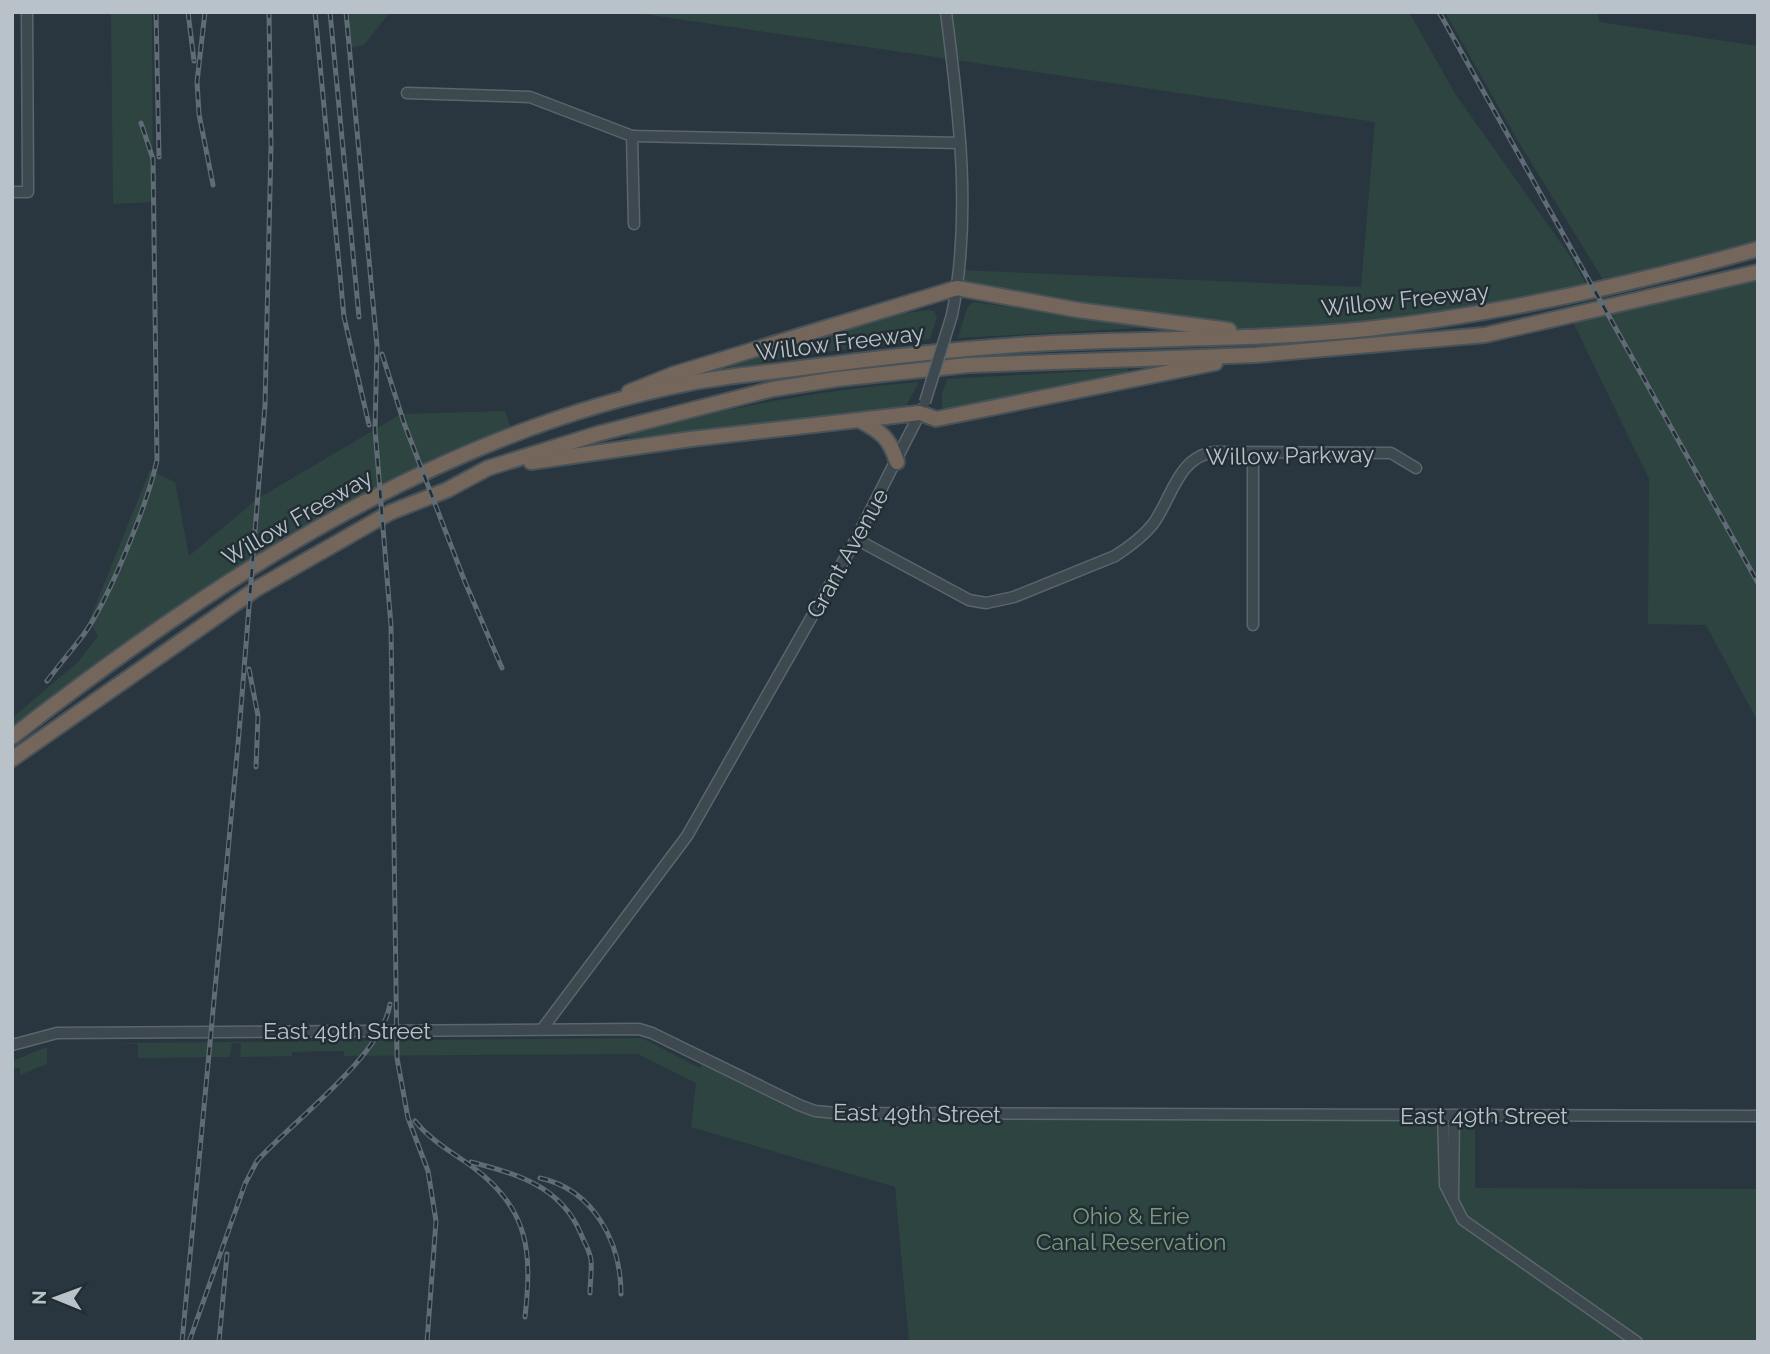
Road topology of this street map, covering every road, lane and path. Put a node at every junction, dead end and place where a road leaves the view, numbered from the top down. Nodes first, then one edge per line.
1 (27, 12) edge
2 (946, 12) edge
3 (407, 93) dead end
4 (632, 136) junction
5 (960, 143) junction
6 (12, 192) edge
7 (634, 225) dead end
8 (1758, 249) edge
9 (1758, 272) edge
10 (957, 288) junction
11 (1269, 335) junction
12 (1256, 355) junction
13 (922, 407) junction
14 (566, 416) junction
15 (861, 421) junction
16 (1253, 454) junction
17 (897, 462) junction
18 (488, 468) junction
19 (1416, 468) dead end
20 (856, 539) junction
21 (1253, 625) dead end
22 (83, 712) junction
23 (12, 737) edge
24 (12, 759) edge
25 (12, 771) edge
26 (543, 1028) junction
27 (12, 1045) edge
28 (1449, 1115) junction
29 (1758, 1116) edge
30 (1637, 1342) edge

1 - 6 street
2 - 5 street, Grant Avenue
3 - 4 street
4 - 5 street
4 - 7 street
5 - 10 street, Grant Avenue
8 - 11 highway, Willow Freeway
9 - 12 highway, Willow Freeway
10 - 11 highway
10 - 13 street, Grant Avenue, bridge
10 - 14 highway
11 - 14 highway, Willow Freeway
12 - 13 highway
12 - 18 highway, Willow Freeway
13 - 15 highway
13 - 17 street, Grant Avenue
14 - 23 highway, Willow Freeway
15 - 17 highway
15 - 18 highway
16 - 19 street, Willow Parkway
16 - 20 street, Willow Parkway
16 - 21 street
17 - 20 street, Grant Avenue
18 - 22 highway, Willow Freeway
20 - 26 street, Grant Avenue
22 - 24 highway, Willow Freeway
22 - 25 highway
26 - 27 street, East 49th Street
26 - 28 street, East 49th Street
28 - 29 street, East 49th Street
28 - 30 street

